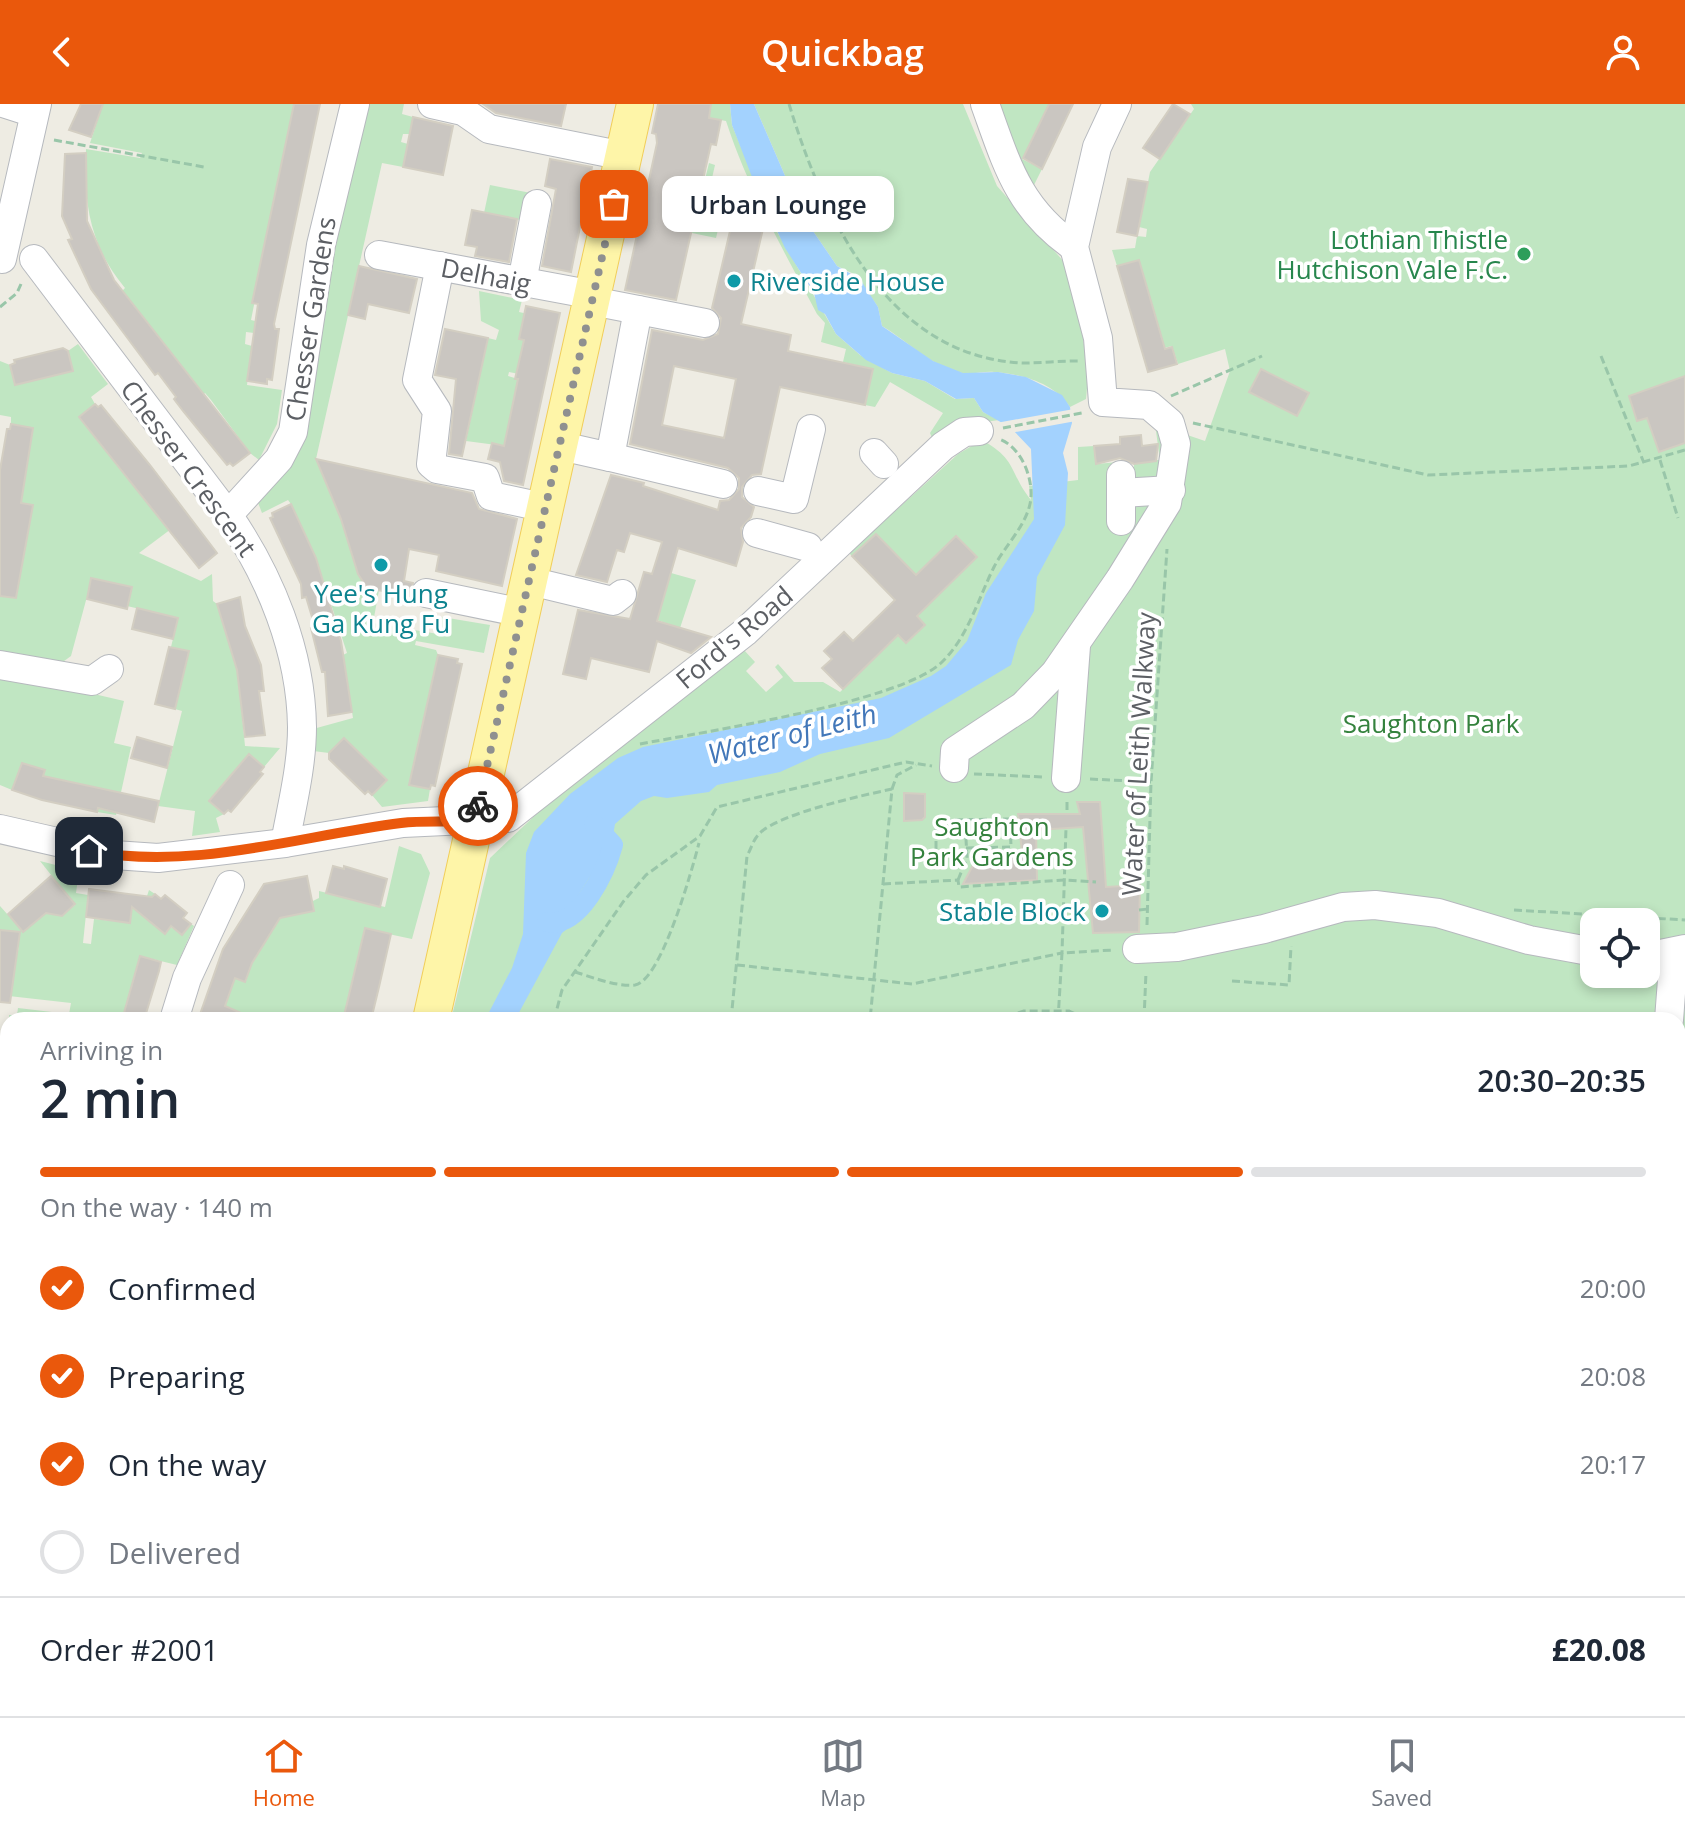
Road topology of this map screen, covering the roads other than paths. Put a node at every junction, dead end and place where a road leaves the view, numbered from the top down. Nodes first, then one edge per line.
1 (6, 104) edge
2 (355, 104) edge
3 (432, 104) edge
4 (635, 104) edge
5 (985, 104) edge
6 (1117, 104) edge
7 (471, 110) edge
8 (39, 119) edge
9 (624, 156) junction
10 (537, 204) dead end
11 (5, 213) edge
12 (1074, 247) junction
13 (379, 255) dead end
14 (2, 259) edge
15 (34, 259) dead end
16 (440, 266) junction
17 (522, 282) junction
18 (593, 298) junction
19 (638, 310) junction
20 (705, 323) dead end
21 (811, 429) dead end
22 (990, 430) road end
23 (561, 446) junction
24 (610, 457) junction
25 (723, 484) dead end
26 (758, 491) dead end
27 (1121, 497) dead end
28 (1168, 498) junction
29 (547, 508) junction
30 (228, 515) junction
31 (426, 593) dead end
32 (622, 594) dead end
33 (527, 597) junction
34 (1076, 646) junction
35 (0, 665) edge
36 (109, 669) dead end
37 (954, 768) road end
38 (1066, 778) dead end
39 (475, 820) junction
40 (0, 829) edge
41 (285, 843) junction
42 (230, 885) dead end
43 (1142, 948) road end
44 (1580, 949) edge
45 (1680, 951) edge
46 (1660, 955) edge
47 (176, 1012) edge
48 (433, 1012) edge
49 (1670, 1012) edge

1 - 8 street
2 - 30 street, Chesser Gardens
3 - 7 street
4 - 9 main road
5 - 12 street
6 - 12 street
7 - 9 street
8 - 11 street
9 - 18 main road
10 - 17 street
11 - 14 street
12 - 28 street
13 - 16 street, Delhaig
15 - 30 street, Chesser Crescent
16 - 17 street, Delhaig
16 - 29 street
17 - 18 street, Delhaig
18 - 19 street, Delhaig
18 - 23 main road
19 - 20 street, Delhaig
19 - 24 street
21 - 26 street
22 - 39 street, Ford's Road
23 - 24 street
23 - 29 main road
24 - 25 street
27 - 28 street
28 - 34 street
29 - 33 main road
30 - 41 street, Chesser Crescent
31 - 33 street
32 - 33 street
33 - 39 main road
34 - 37 street
34 - 38 street
35 - 36 street
39 - 41 street, Ford's Road
39 - 48 main road
40 - 41 street, Ford's Road
42 - 47 street
43 - 44 street
45 - 46 street
45 - 49 street

